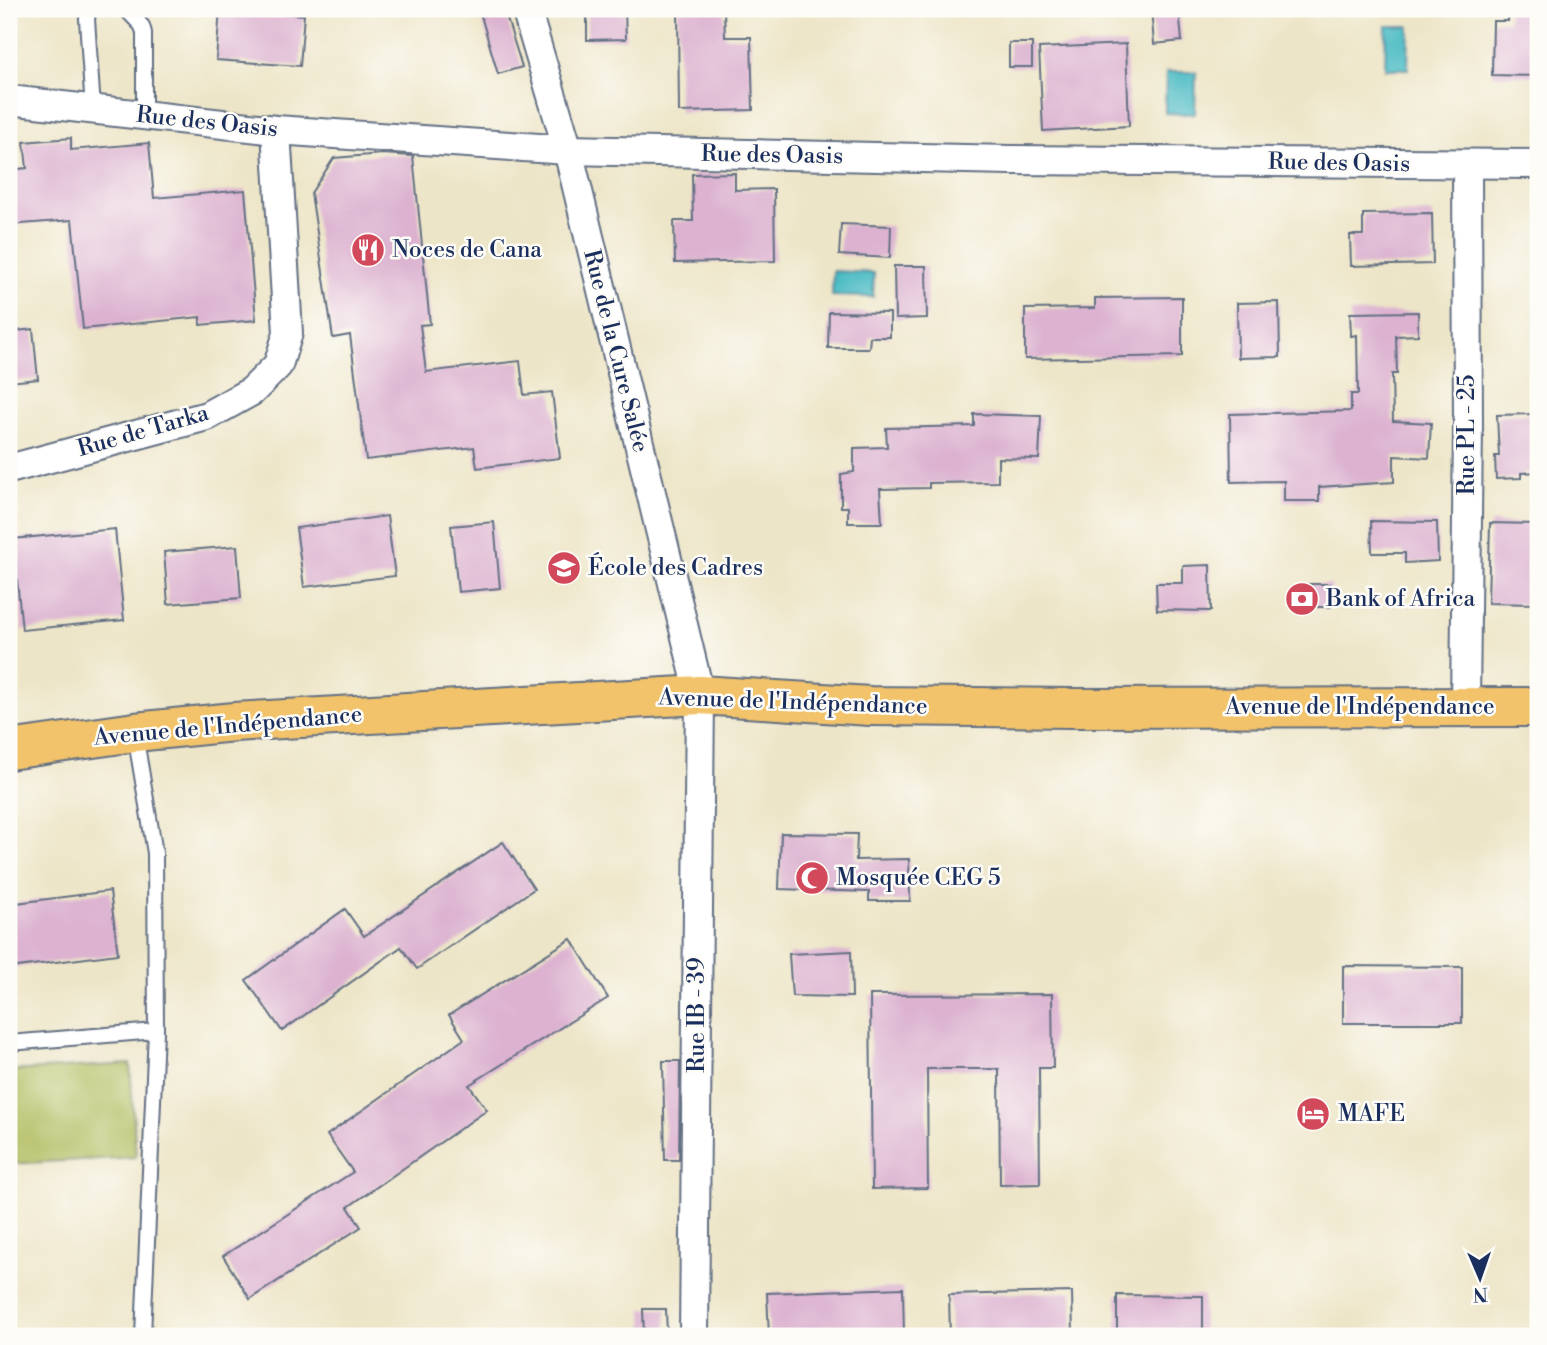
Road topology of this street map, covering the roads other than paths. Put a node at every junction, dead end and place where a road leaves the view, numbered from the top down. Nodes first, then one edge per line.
1 (89, 9) edge
2 (126, 9) edge
3 (526, 9) edge
4 (9, 100) edge
5 (93, 110) junction
6 (144, 116) junction
7 (275, 130) junction
8 (568, 150) junction
9 (1467, 164) junction
10 (1538, 164) edge
11 (9, 469) edge
12 (700, 695) junction
13 (1465, 706) junction
14 (1538, 707) edge
15 (135, 732) junction
16 (9, 750) edge
17 (156, 1031) junction
18 (9, 1043) edge
19 (144, 1336) edge
20 (694, 1336) edge

1 - 5 lane
2 - 6 lane
3 - 8 street, Rue de la Cure Salée
4 - 5 street, Rue des Oasis
5 - 6 street, Rue des Oasis
6 - 7 street, Rue des Oasis
7 - 8 street, Rue des Oasis
7 - 11 street, Rue de Tarka
8 - 9 street, Rue des Oasis
8 - 12 street, Rue de la Cure Salée
9 - 10 street, Rue des Oasis
9 - 13 street, Rue PL - 25
12 - 13 highway, Avenue de l'Indépendance
12 - 15 highway, Avenue de l'Indépendance
12 - 20 street, Rue IB - 39
13 - 14 highway, Avenue de l'Indépendance
15 - 16 highway, Avenue de l'Indépendance
15 - 17 lane
17 - 18 lane
17 - 19 lane

